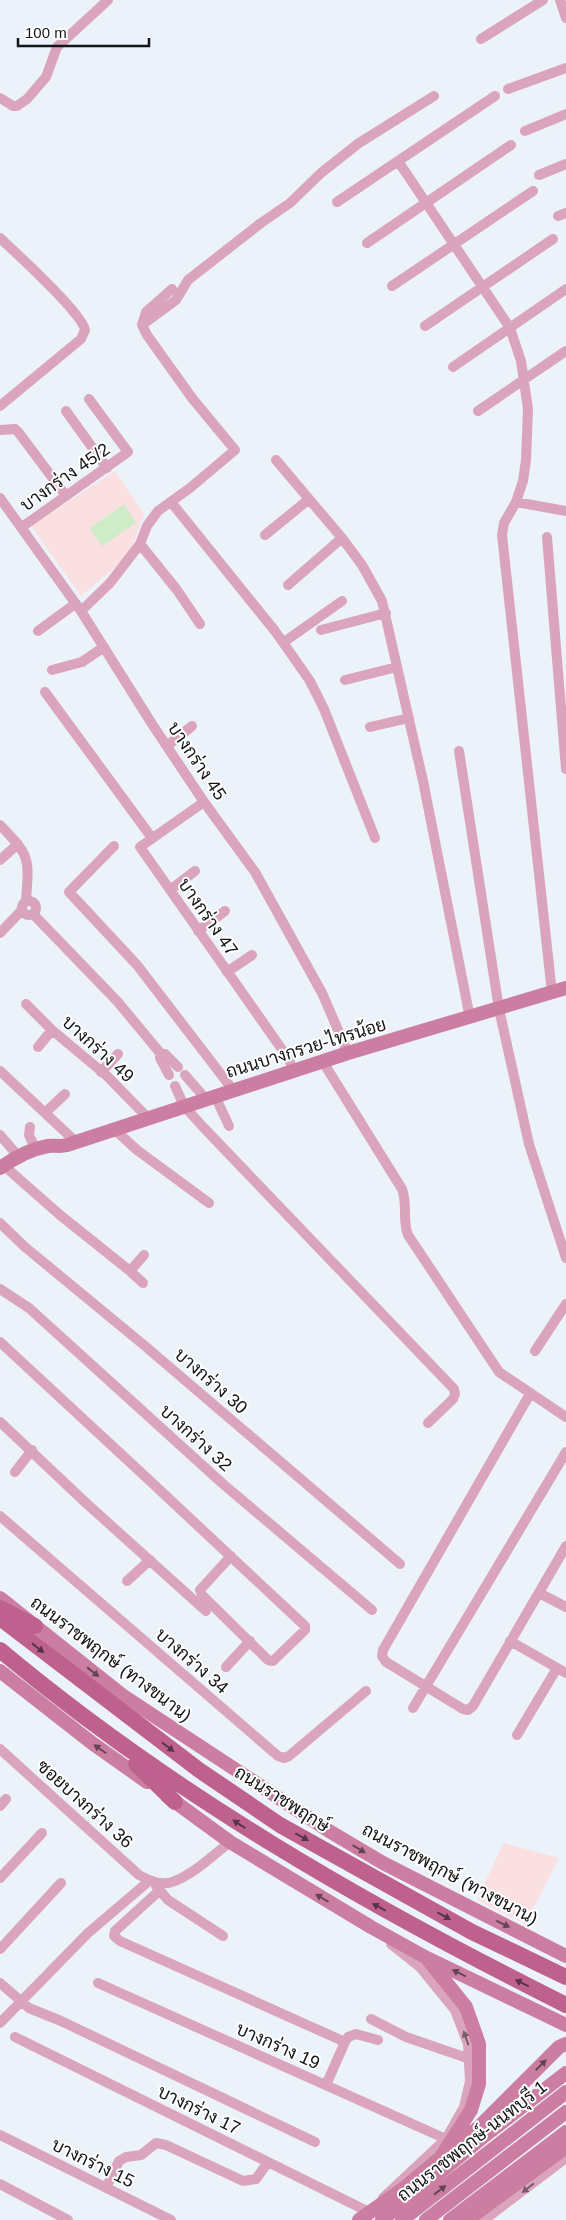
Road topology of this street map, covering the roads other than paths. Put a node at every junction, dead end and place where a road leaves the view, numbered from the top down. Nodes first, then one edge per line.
1 (108, 0) edge
2 (543, 0) edge
3 (560, 0) edge
4 (566, 18) edge
5 (481, 39) dead end
6 (566, 68) edge
7 (508, 89) dead end
8 (434, 96) dead end
9 (495, 96) dead end
10 (0, 98) edge
11 (566, 114) edge
12 (525, 131) dead end
13 (511, 145) dead end
14 (398, 161) junction
15 (566, 164) edge
16 (539, 175) dead end
17 (532, 191) dead end
18 (337, 202) dead end
19 (426, 202) junction
20 (0, 238) edge
21 (552, 239) dead end
22 (367, 244) dead end
23 (454, 245) junction
24 (392, 286) dead end
25 (482, 286) junction
26 (172, 289) dead end
27 (566, 289) edge
28 (142, 325) junction
29 (425, 326) dead end
30 (510, 328) junction
31 (566, 351) edge
32 (453, 367) dead end
33 (524, 378) junction
34 (89, 399) dead end
35 (0, 406) edge
36 (66, 411) dead end
37 (478, 412) dead end
38 (0, 430) edge
39 (276, 460) dead end
40 (107, 468) junction
41 (66, 496) junction
42 (0, 498) edge
43 (308, 500) junction
44 (171, 502) junction
45 (516, 502) junction
46 (566, 511) edge
47 (22, 527) junction
48 (265, 535) dead end
49 (546, 536) dead end
50 (342, 538) junction
51 (140, 544) junction
52 (288, 585) dead end
53 (342, 601) dead end
54 (78, 608) junction
55 (386, 613) junction
56 (200, 624) dead end
57 (321, 630) dead end
58 (38, 631) dead end
59 (284, 642) junction
60 (104, 647) junction
61 (397, 668) junction
62 (52, 670) dead end
63 (345, 680) dead end
64 (45, 692) dead end
65 (409, 718) junction
66 (192, 726) dead end
67 (370, 727) dead end
68 (167, 746) junction
69 (459, 751) dead end
70 (566, 769) edge
71 (204, 802) junction
72 (0, 825) edge
73 (152, 838) junction
74 (375, 838) dead end
75 (18, 844) junction
76 (114, 846) dead end
77 (0, 860) edge
78 (195, 871) dead end
79 (170, 890) junction
80 (24, 906) junction
81 (225, 912) dead end
82 (198, 930) junction
83 (0, 933) edge
84 (252, 955) dead end
85 (227, 972) junction
86 (566, 988) edge
87 (552, 993) junction
88 (26, 1004) dead end
89 (499, 1008) junction
90 (470, 1018) junction
91 (52, 1030) junction
92 (38, 1047) dead end
93 (348, 1053) junction
94 (118, 1054) dead end
95 (161, 1054) junction
96 (322, 1062) junction
97 (0, 1071) edge
98 (294, 1071) junction
99 (102, 1072) junction
100 (169, 1075) dead end
101 (175, 1086) dead end
102 (233, 1090) junction
103 (65, 1094) dead end
104 (210, 1097) junction
105 (184, 1106) junction
106 (46, 1112) junction
107 (148, 1118) junction
108 (229, 1126) dead end
109 (30, 1127) dead end
110 (114, 1129) junction
111 (0, 1135) edge
112 (76, 1142) junction
113 (59, 1147) junction
114 (36, 1150) junction
115 (19, 1156) junction
116 (3, 1172) edge
117 (209, 1203) dead end
118 (0, 1223) edge
119 (144, 1255) dead end
120 (566, 1258) edge
121 (130, 1271) junction
122 (142, 1283) dead end
123 (0, 1288) edge
124 (566, 1304) edge
125 (0, 1342) edge
126 (535, 1350) dead end
127 (530, 1394) junction
128 (566, 1417) edge
129 (0, 1422) edge
130 (428, 1423) dead end
131 (32, 1450) junction
132 (566, 1452) edge
133 (14, 1472) dead end
134 (0, 1516) edge
135 (566, 1547) edge
136 (231, 1556) junction
137 (150, 1560) junction
138 (400, 1564) dead end
139 (127, 1581) dead end
140 (539, 1593) junction
141 (0, 1598) edge
142 (566, 1607) edge
143 (0, 1608) edge
144 (372, 1610) dead end
145 (206, 1611) dead end
146 (0, 1618) edge
147 (35, 1626) junction
148 (250, 1641) junction
149 (510, 1641) junction
150 (0, 1650) edge
151 (226, 1667) dead end
152 (562, 1670) edge
153 (0, 1671) edge
154 (426, 1686) junction
155 (366, 1691) dead end
156 (413, 1708) dead end
157 (102, 1730) junction
158 (518, 1735) dead end
159 (0, 1750) edge
160 (175, 1802) junction
161 (42, 1833) dead end
162 (230, 1842) junction
163 (0, 1878) edge
164 (151, 1881) junction
165 (61, 1883) dead end
166 (159, 1891) junction
167 (371, 1927) junction
168 (223, 1936) dead end
169 (527, 1936) junction
170 (566, 1946) edge
171 (0, 1949) edge
172 (566, 1956) edge
173 (425, 1957) junction
174 (566, 1977) edge
175 (0, 1983) edge
176 (98, 1983) dead end
177 (19, 2002) junction
178 (566, 2005) edge
179 (371, 2019) dead end
180 (0, 2023) edge
181 (566, 2025) edge
182 (15, 2037) dead end
183 (378, 2040) dead end
184 (345, 2042) junction
185 (566, 2044) edge
186 (470, 2059) junction
187 (566, 2073) edge
188 (326, 2084) junction
189 (566, 2092) edge
190 (566, 2112) edge
191 (566, 2132) edge
192 (0, 2135) edge
193 (446, 2139) junction
194 (315, 2142) dead end
195 (566, 2147) edge
196 (440, 2157) junction
197 (566, 2158) edge
198 (268, 2162) junction
199 (0, 2184) edge
200 (106, 2188) junction
201 (367, 2213) edge
202 (68, 2220) edge
203 (171, 2220) edge
204 (382, 2220) edge
205 (402, 2220) edge
206 (426, 2220) edge
207 (450, 2220) edge
208 (467, 2220) edge
209 (484, 2220) edge

1 - 10 street
2 - 5 street
3 - 4 street
6 - 7 street
8 - 28 street
9 - 14 street
11 - 12 street
13 - 19 street
14 - 18 street
14 - 19 street
15 - 16 street
17 - 23 street
19 - 22 street
19 - 23 street
20 - 35 street
21 - 25 street
23 - 24 street
23 - 25 street
25 - 29 street
25 - 30 street
26 - 28 street
27 - 30 street
28 - 44 street
30 - 32 street
30 - 33 street
31 - 33 street
33 - 37 street
33 - 45 street
34 - 40 street, บางกร่าง 45/2
36 - 40 street
38 - 41 street
39 - 43 street
40 - 41 street, บางกร่าง 45/2
41 - 47 street, บางกร่าง 45/2
42 - 47 street, บางกร่าง 45
43 - 48 street
43 - 50 street
44 - 51 street
44 - 59 street
45 - 46 street
45 - 87 street
47 - 54 street, บางกร่าง 45
49 - 70 street
50 - 52 street
50 - 55 street
51 - 54 street
51 - 56 street
53 - 59 street
54 - 58 street
54 - 60 street, บางกร่าง 45
55 - 57 street
55 - 61 street
59 - 74 street
60 - 62 street
60 - 68 street, บางกร่าง 45
61 - 63 street
61 - 65 street
64 - 73 street
65 - 67 street
65 - 90 street
66 - 68 street
68 - 71 street, บางกร่าง 45
69 - 89 street
71 - 73 street
71 - 93 street, บางกร่าง 45
72 - 75 street
73 - 79 street, บางกร่าง 47
75 - 77 street
75 - 80 street
76 - 102 street
78 - 79 street
79 - 82 street, บางกร่าง 47
80 - 83 street
80 - 95 street
81 - 82 street
82 - 85 street, บางกร่าง 47
84 - 85 street
85 - 98 street, บางกร่าง 47
86 - 87 main road, ถนนบางกรวย-ไทรน้อย
87 - 89 main road, ถนนบางกรวย-ไทรน้อย
88 - 91 street, บางกร่าง 49
89 - 90 main road, ถนนบางกรวย-ไทรน้อย
89 - 120 street
90 - 93 main road, ถนนบางกรวย-ไทรน้อย
91 - 92 street
91 - 99 street, บางกร่าง 49
93 - 96 main road, ถนนบางกรวย-ไทรน้อย
94 - 99 street
95 - 100 street
95 - 104 street
96 - 98 main road, ถนนบางกรวย-ไทรน้อย
96 - 127 street
97 - 106 street
98 - 102 main road, ถนนบางกรวย-ไทรน้อย
99 - 107 street, บางกร่าง 49
101 - 105 street
102 - 104 main road, ถนนบางกรวย-ไทรน้อย
103 - 106 street
104 - 105 main road, ถนนบางกรวย-ไทรน้อย
104 - 108 street
105 - 107 main road, ถนนบางกรวย-ไทรน้อย
105 - 130 street
106 - 112 street
107 - 110 main road, ถนนบางกรวย-ไทรน้อย
109 - 114 street
110 - 112 main road, ถนนบางกรวย-ไทรน้อย
110 - 117 street
111 - 115 street
112 - 113 main road, ถนนบางกรวย-ไทรน้อย
113 - 114 main road, ถนนบางกรวย-ไทรน้อย
113 - 116 main road, ถนนบางกรวย-ไทรน้อย
114 - 115 main road, ถนนบางกรวย-ไทรน้อย
115 - 116 main road, ถนนบางกรวย-ไทรน้อย
116 - 121 street
118 - 138 street, บางกร่าง 30
119 - 121 street
121 - 122 street
123 - 144 street, บางกร่าง 32
124 - 126 street
125 - 136 street
127 - 128 street
127 - 154 street
129 - 131 street
131 - 133 street
131 - 137 street
132 - 154 street
134 - 155 street, บางกร่าง 34
135 - 140 street
136 - 148 street
136 - 148 street
137 - 139 street
137 - 145 street
140 - 142 street
140 - 149 street
141 - 147 main road, ถนนราชพฤกษ์ (ทางขนาน)
143 - 147 main road
146 -> 174 main road, ถนนราชพฤกษ์
147 -> 169 main road, ถนนราชพฤกษ์ (ทางขนาน)
148 - 151 street
149 - 152 street
149 - 154 street
150 - 157 main road
152 - 158 street
160 -> 153 main road
154 - 156 street
157 - 160 main road
178 -> 157 main road
159 - 164 street, ซอยบางกร่าง 36
160 - 162 main road
161 - 163 street
162 - 164 street
167 -> 162 main road
164 - 166 street, ซอยบางกร่าง 36
164 - 177 street
165 - 171 street
166 - 168 street, ซอยบางกร่าง 36
166 - 184 street
167 - 173 main road
186 -> 167 street
169 - 170 main road
169 - 172 main road, ถนนราชพฤกษ์ (ทางขนาน)
181 -> 173 main road
173 - 196 main road
175 - 177 street
176 - 188 street, บางกร่าง 19
177 - 180 street
177 - 194 street
179 - 186 street
182 - 198 street, บางกร่าง 17
183 - 184 street
184 - 188 street
196 -> 185 main road
186 - 193 street
187 - 204 main road
188 - 193 street, บางกร่าง 19
205 -> 189 main road, ถนนราชพฤกษ์-นนทบุรี 1
190 - 206 main road, ถนนราชพฤกษ์-นนทบุรี 1
191 - 207 main road
192 - 200 street, บางกร่าง 15
193 - 201 street
195 - 208 main road
196 - 201 main road
197 -> 209 street
198 - 200 street
198 - 201 street, บางกร่าง 17
199 - 202 street
200 - 203 street, บางกร่าง 15

